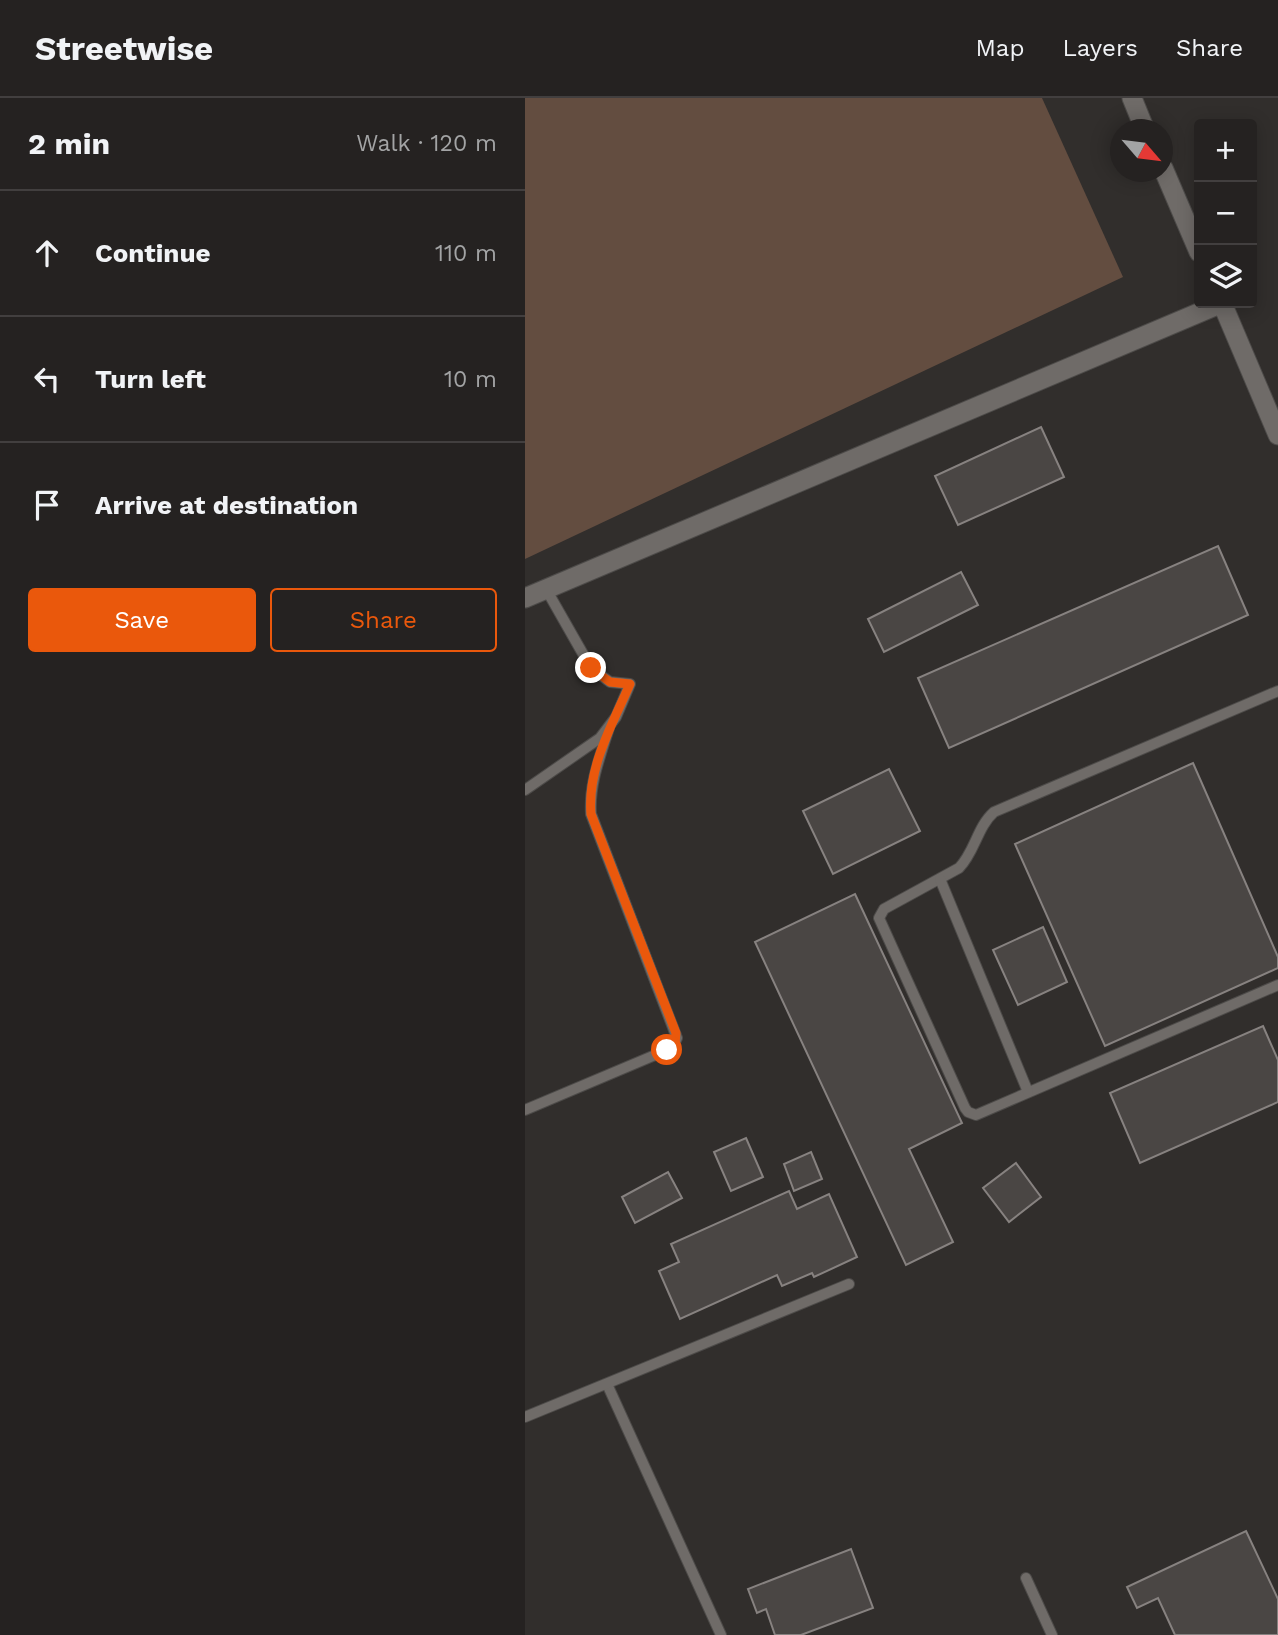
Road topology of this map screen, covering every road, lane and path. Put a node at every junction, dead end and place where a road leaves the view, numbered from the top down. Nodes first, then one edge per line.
1 (1132, 98) edge
2 (1141, 119) edge
3 (1169, 182) edge
4 (1196, 245) edge
5 (1278, 435) edge
6 (546, 589) junction
7 (525, 598) edge
8 (1278, 691) edge
9 (609, 728) junction
10 (525, 790) edge
11 (940, 879) junction
12 (1278, 985) edge
13 (1028, 1092) junction
14 (525, 1110) edge
15 (849, 1284) dead end
16 (607, 1384) junction
17 (525, 1417) edge
18 (1026, 1578) dead end
19 (721, 1635) edge
20 (1052, 1635) edge

1 - 2 street
3 - 4 street
5 - 6 street
6 - 7 street
6 - 9 lane
8 - 11 lane
9 - 10 lane
9 - 14 lane
11 - 13 lane
11 - 13 lane
12 - 13 lane
15 - 16 lane
16 - 17 lane
16 - 19 lane
18 - 20 lane

